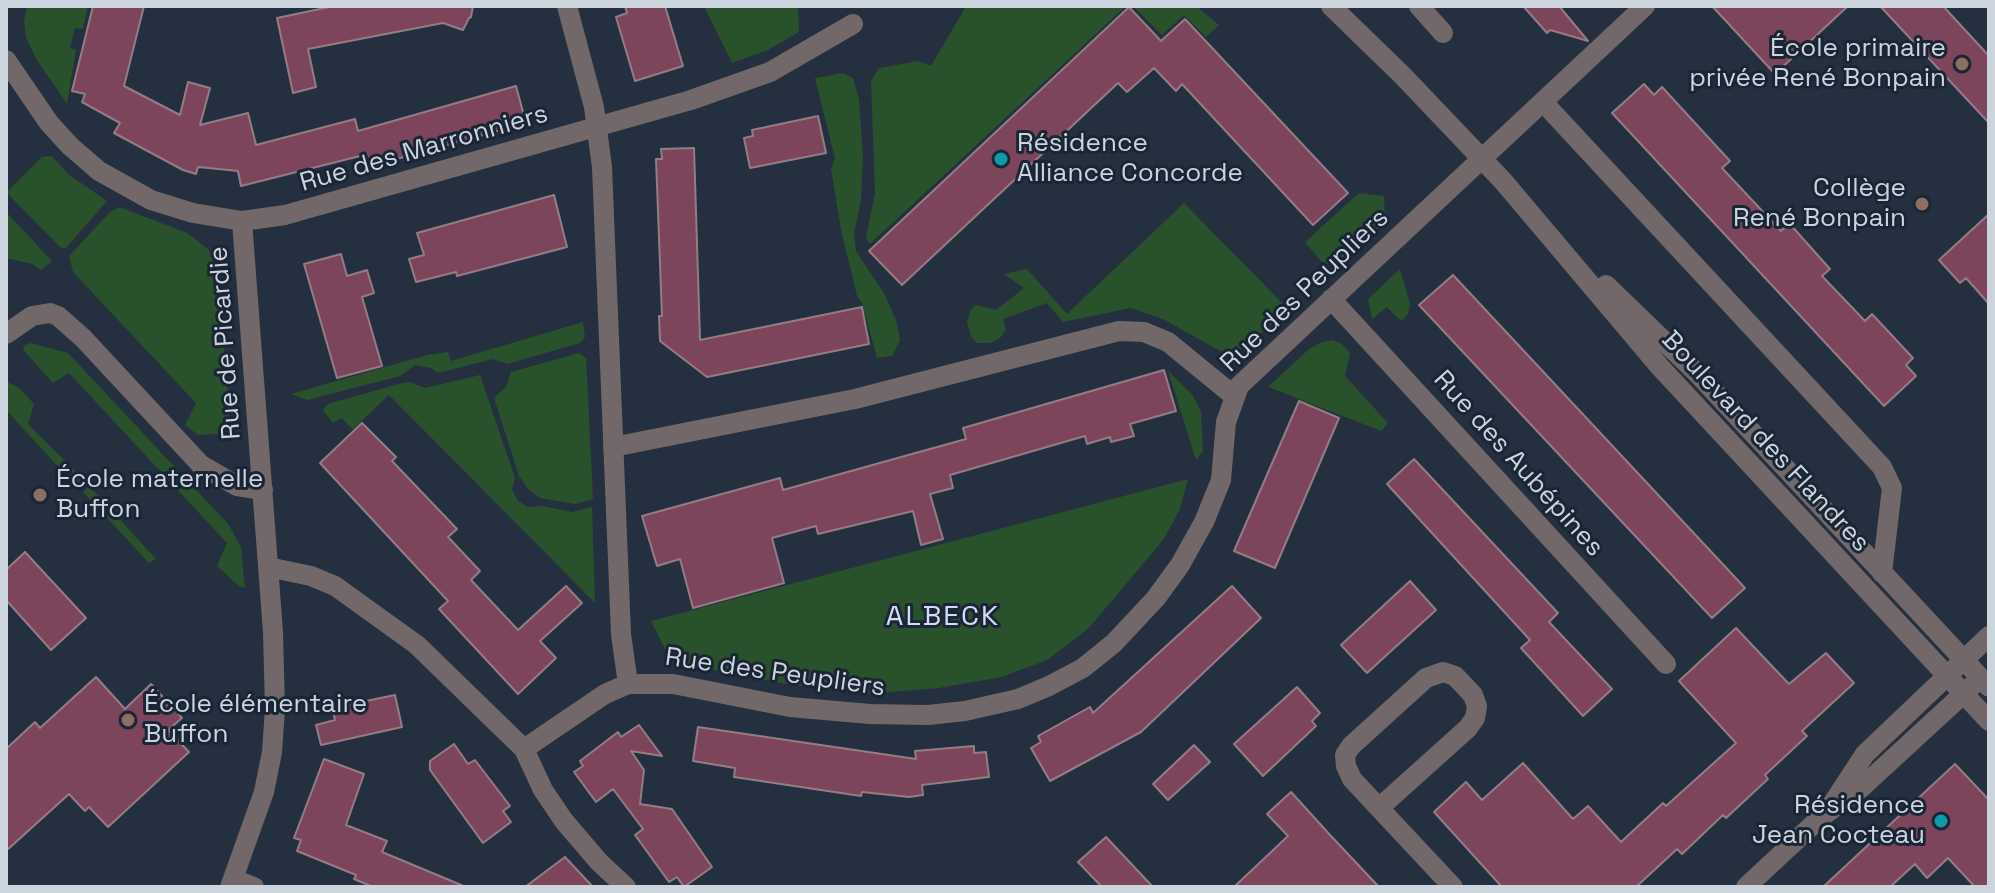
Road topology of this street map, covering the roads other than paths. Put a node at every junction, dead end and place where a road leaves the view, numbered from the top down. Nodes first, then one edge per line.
1 (567, 6) edge
2 (1331, 6) edge
3 (1419, 6) edge
4 (1645, 6) edge
5 (853, 24) dead end
6 (1443, 33) dead end
7 (6, 60) edge
8 (1543, 102) junction
9 (598, 127) junction
10 (1483, 159) junction
11 (1537, 218) junction
12 (242, 221) junction
13 (1331, 299) junction
14 (6, 334) edge
15 (1234, 396) junction
16 (613, 447) junction
17 (263, 490) junction
18 (268, 567) junction
19 (1882, 573) junction
20 (1989, 636) edge
21 (1963, 660) junction
22 (1666, 664) dead end
23 (1946, 676) junction
24 (1986, 678) edge
25 (628, 684) junction
26 (1963, 694) junction
27 (1989, 721) edge
28 (524, 749) junction
29 (1379, 808) junction
30 (1820, 818) junction
31 (231, 883) edge
32 (254, 887) edge
33 (626, 887) edge
34 (1453, 887) edge
35 (1746, 887) edge

1 - 9 street
2 - 10 street, Boulevard des Flandres
3 - 6 street
4 - 8 street, Rue des Peupliers
5 - 9 street, Rue des Marronniers
7 - 12 street, Rue des Marronniers
8 - 10 street, Rue des Peupliers
8 - 19 street
9 - 12 street, Rue des Marronniers
9 - 16 street
10 - 11 street, Boulevard des Flandres
10 - 13 street, Rue des Peupliers
11 - 19 street, Boulevard des Flandres
11 - 23 street, Boulevard des Flandres
12 - 17 street, Rue de Picardie
13 - 15 street, Rue des Peupliers
13 - 22 street, Rue des Aubépines
14 - 17 street
15 - 16 street
15 - 25 street, Rue des Peupliers
16 - 25 street
17 - 18 street, Rue de Picardie
18 - 28 street
18 - 31 street, Rue de Picardie
19 - 21 street, Boulevard des Flandres
20 - 21 street
21 - 23 street
21 - 24 street, Boulevard des Flandres
23 - 26 street, Boulevard des Flandres
23 - 30 street
24 - 26 street
25 - 28 street, Rue des Peupliers
26 - 27 street, Boulevard des Flandres
26 - 30 street
28 - 33 street
29 - 29 street
29 - 34 street
30 - 35 street
31 - 32 street

